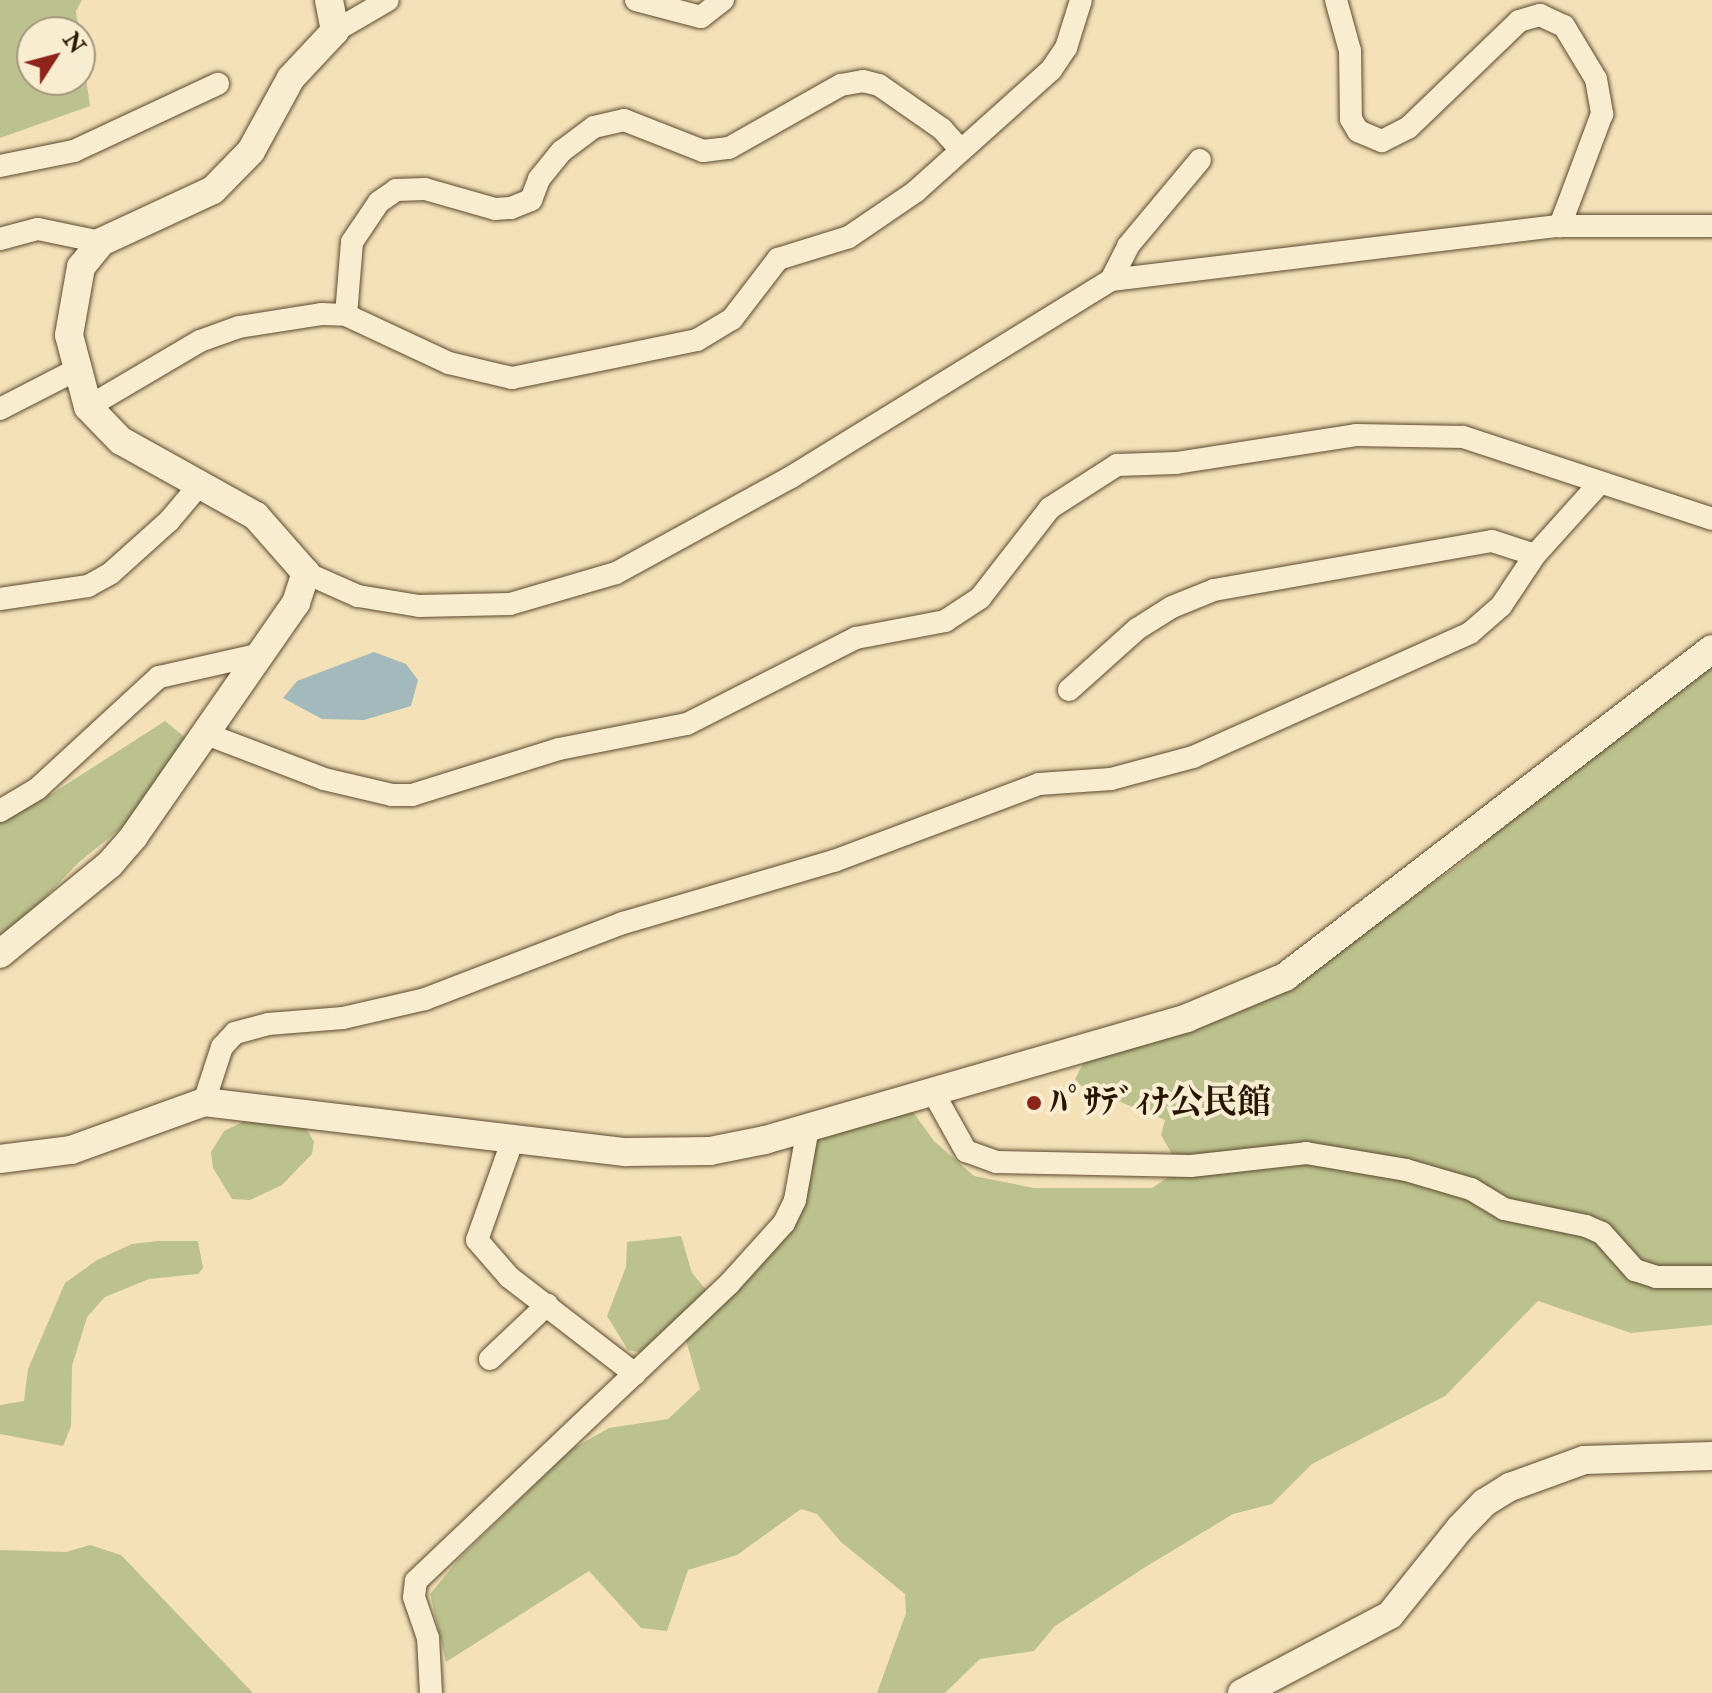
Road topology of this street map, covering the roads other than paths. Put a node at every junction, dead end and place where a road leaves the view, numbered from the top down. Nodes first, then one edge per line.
1 (329, 0) edge
2 (388, 0) edge
3 (636, 0) edge
4 (723, 0) edge
5 (1081, 0) edge
6 (1336, 0) edge
7 (335, 31) junction
8 (218, 84) dead end
9 (960, 149) junction
10 (1200, 160) dead end
11 (0, 166) edge
12 (1560, 226) junction
13 (1712, 226) edge
14 (0, 239) edge
15 (101, 242) junction
16 (1111, 280) junction
17 (346, 315) junction
18 (76, 370) junction
19 (88, 407) junction
20 (0, 409) edge
21 (200, 484) junction
22 (1599, 484) junction
23 (1712, 519) edge
24 (1535, 555) junction
25 (306, 573) junction
26 (0, 599) edge
27 (1712, 649) edge
28 (261, 654) junction
29 (1069, 690) dead end
30 (209, 735) junction
31 (0, 811) edge
32 (0, 954) edge
33 (933, 1092) junction
34 (204, 1102) junction
35 (808, 1128) junction
36 (513, 1139) junction
37 (0, 1159) edge
38 (1712, 1277) edge
39 (547, 1305) junction
40 (490, 1359) dead end
41 (635, 1374) junction
42 (1712, 1456) edge
43 (431, 1693) edge
44 (1244, 1693) edge

1 - 7 street
2 - 7 street
3 - 4 street
5 - 9 street
6 - 12 street
7 - 15 street
8 - 11 street
9 - 17 street
9 - 17 street
10 - 16 street
12 - 13 street
12 - 16 street
14 - 15 street
15 - 18 street
16 - 25 street
17 - 19 street
18 - 19 street
18 - 20 street
19 - 21 street
21 - 25 street
21 - 26 street
22 - 23 street
22 - 24 street
22 - 30 street
24 - 29 street
24 - 34 street
25 - 28 street
27 - 33 street
28 - 30 street
28 - 31 street
30 - 32 street
33 - 35 street
33 - 38 street
34 - 36 street
34 - 37 street
35 - 36 street
35 - 41 street
36 - 39 street
39 - 40 street
39 - 41 street
41 - 43 street
42 - 44 street

